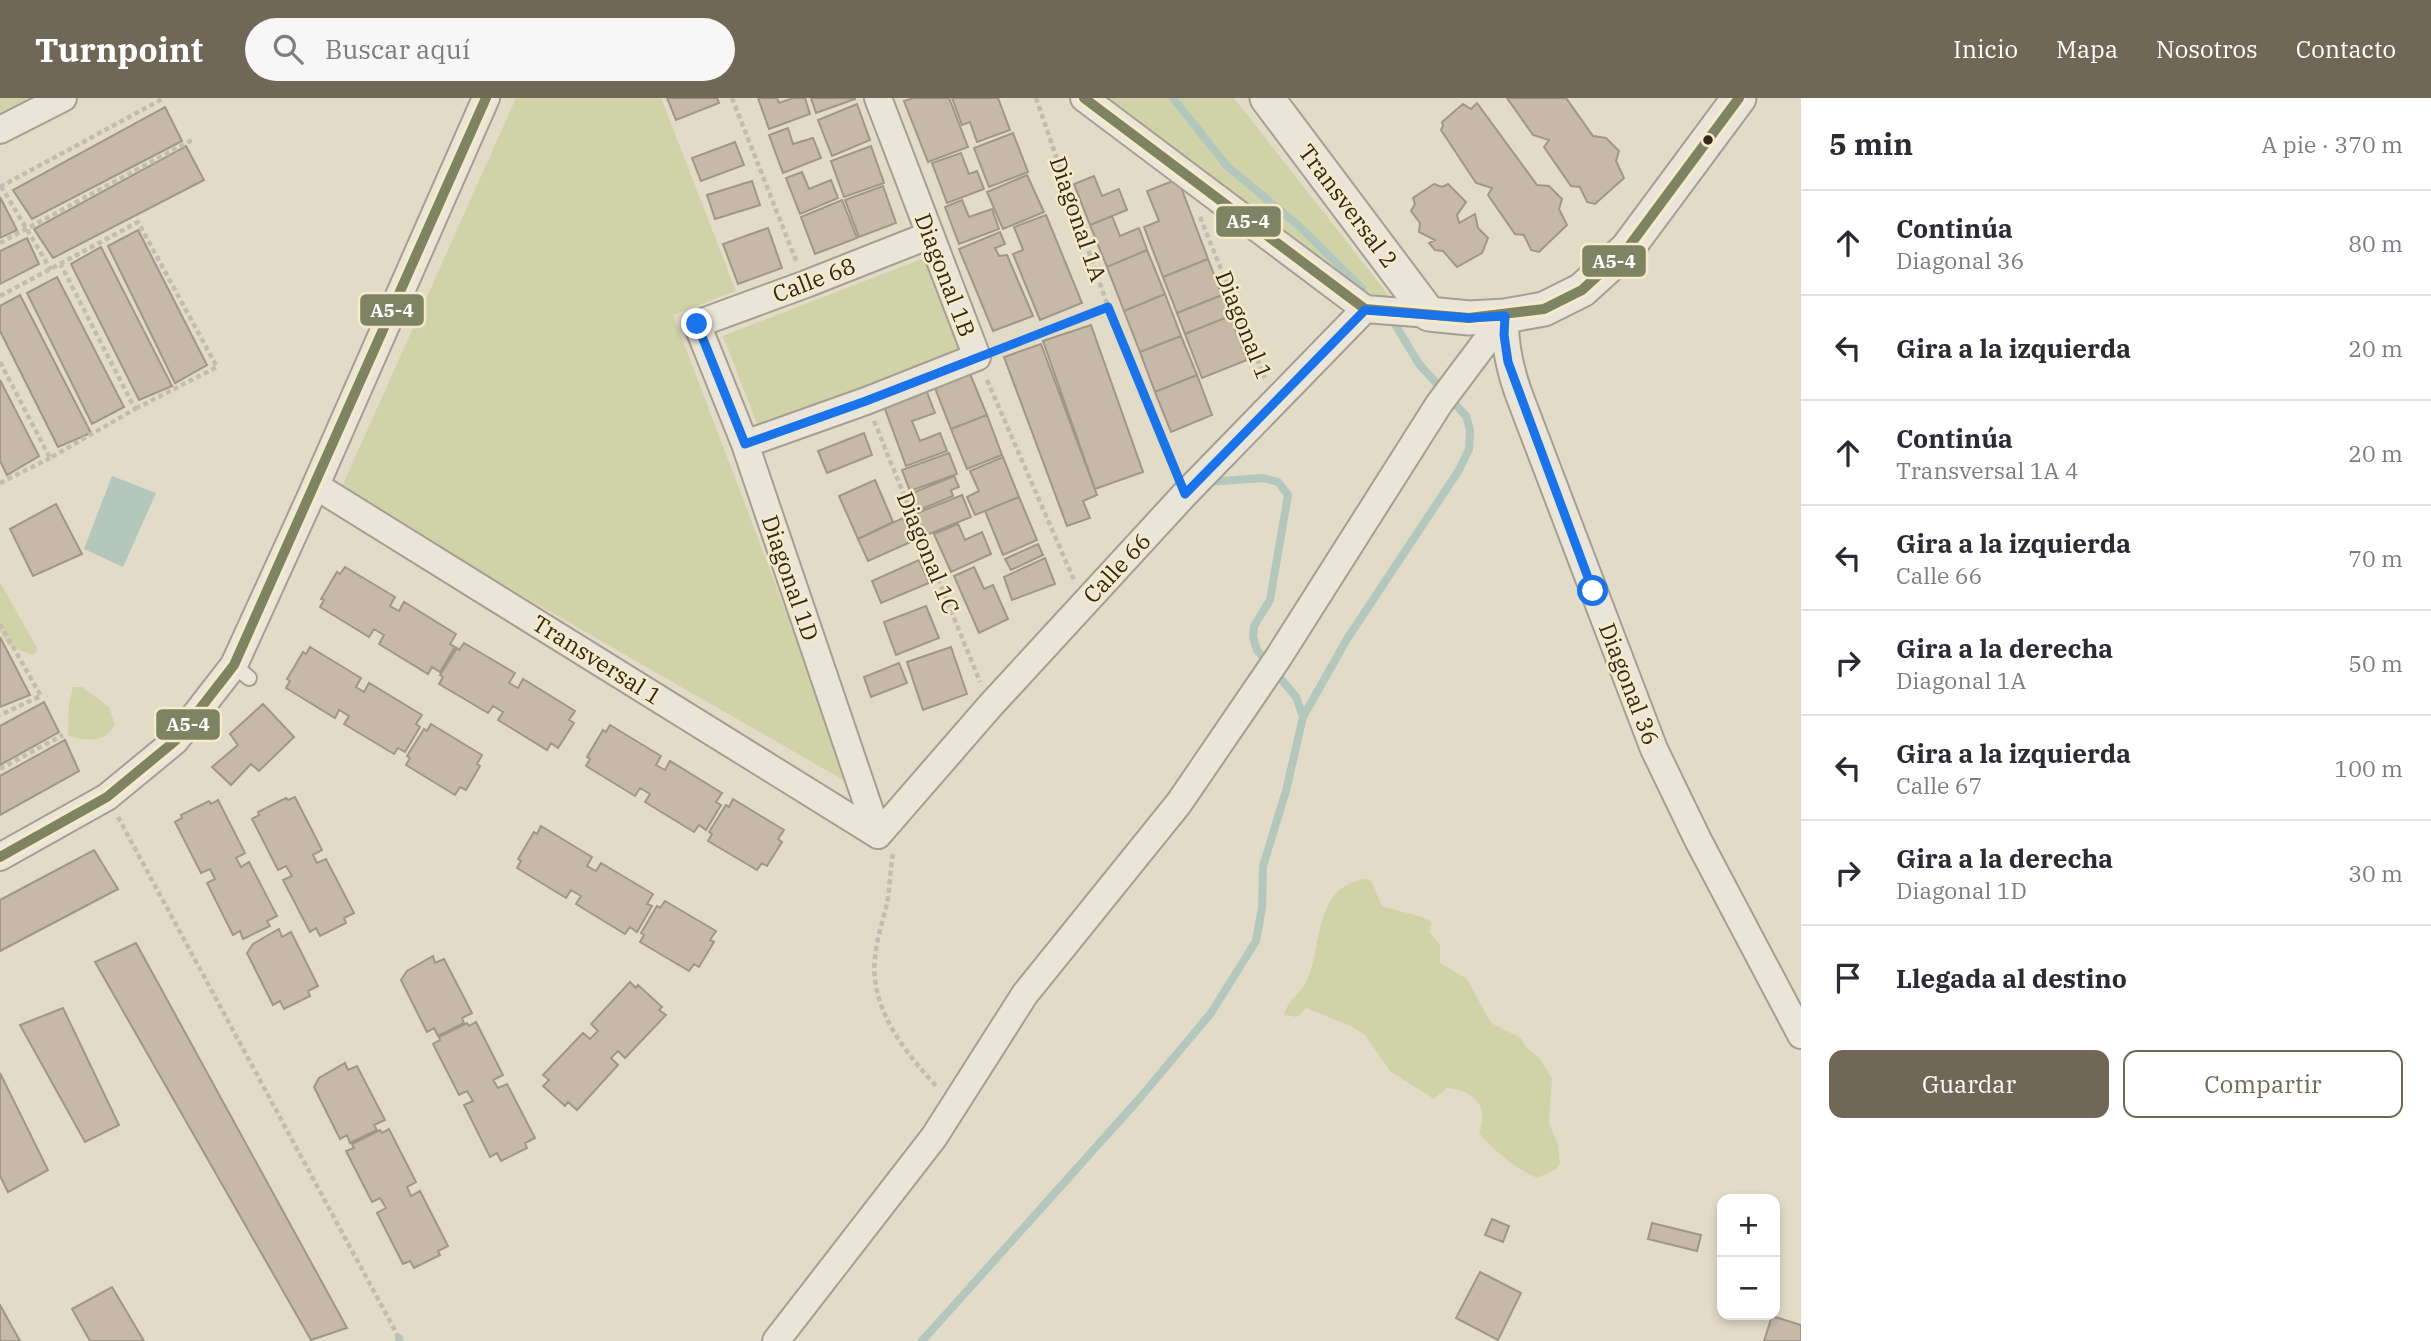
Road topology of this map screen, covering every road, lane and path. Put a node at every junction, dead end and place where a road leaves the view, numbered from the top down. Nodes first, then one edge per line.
1 (164, 98) edge
2 (485, 98) edge
3 (733, 98) edge
4 (878, 98) edge
5 (1036, 98) edge
6 (1084, 98) edge
7 (1266, 98) edge
8 (1740, 98) edge
9 (54, 99) edge
10 (0, 130) edge
11 (194, 139) dead end
12 (1181, 171) junction
13 (0, 187) edge
14 (27, 229) junction
15 (930, 235) junction
16 (0, 243) edge
17 (61, 265) junction
18 (51, 270) junction
19 (806, 285) junction
20 (0, 296) edge
21 (1108, 307) junction
22 (1365, 310) junction
23 (1429, 314) junction
24 (1505, 316) junction
25 (697, 324) joint
26 (977, 357) junction
27 (0, 362) edge
28 (866, 401) junction
29 (1275, 402) junction
30 (135, 409) junction
31 (745, 444) junction
32 (50, 458) junction
33 (0, 483) edge
34 (316, 486) junction
35 (1185, 494) junction
36 (1084, 603) junction
37 (0, 624) edge
38 (990, 706) junction
39 (0, 715) edge
40 (63, 735) dead end
41 (0, 769) edge
42 (107, 797) junction
43 (896, 815) junction
44 (878, 835) junction
45 (0, 857) edge
46 (1801, 1035) edge
47 (956, 1099) junction
48 (399, 1338) dead end
49 (776, 1341) edge

1 - 13 path
2 - 34 street
3 - 19 path
4 - 15 street, Diagonal 1B
5 - 21 path, Diagonal 1A
6 - 12 street
7 - 23 street, Transversal 2
8 - 24 street
9 - 10 street
11 - 14 path
12 - 22 street
12 - 29 path, Diagonal 1
13 - 14 path
14 - 16 path
14 - 18 path
15 - 19 street, Calle 68
15 - 26 street, Diagonal 1B
17 - 18 path
17 - 30 path
17 - 30 path
18 - 20 path
19 - 25 street, Calle 68
21 - 26 path
21 - 35 path, Diagonal 1A
22 - 23 street
22 - 29 street, Calle 66
23 - 24 street
24 - 46 street, Diagonal 36
24 - 47 street
25 - 31 street, Diagonal 1D
26 - 28 street
26 - 36 path, Diagonal 1B
27 - 32 path
28 - 31 street
28 - 38 path, Diagonal 1C
29 - 35 street, Calle 66
30 - 32 path
31 - 44 street, Diagonal 1D
32 - 33 path
34 - 42 street
34 - 44 street, Transversal 1
35 - 36 street, Calle 66
36 - 38 street, Calle 66
37 - 39 path
38 - 43 street, Calle 66
40 - 41 path
42 - 45 street
42 - 48 path
43 - 44 street, Calle 66
43 - 47 path
47 - 49 street

